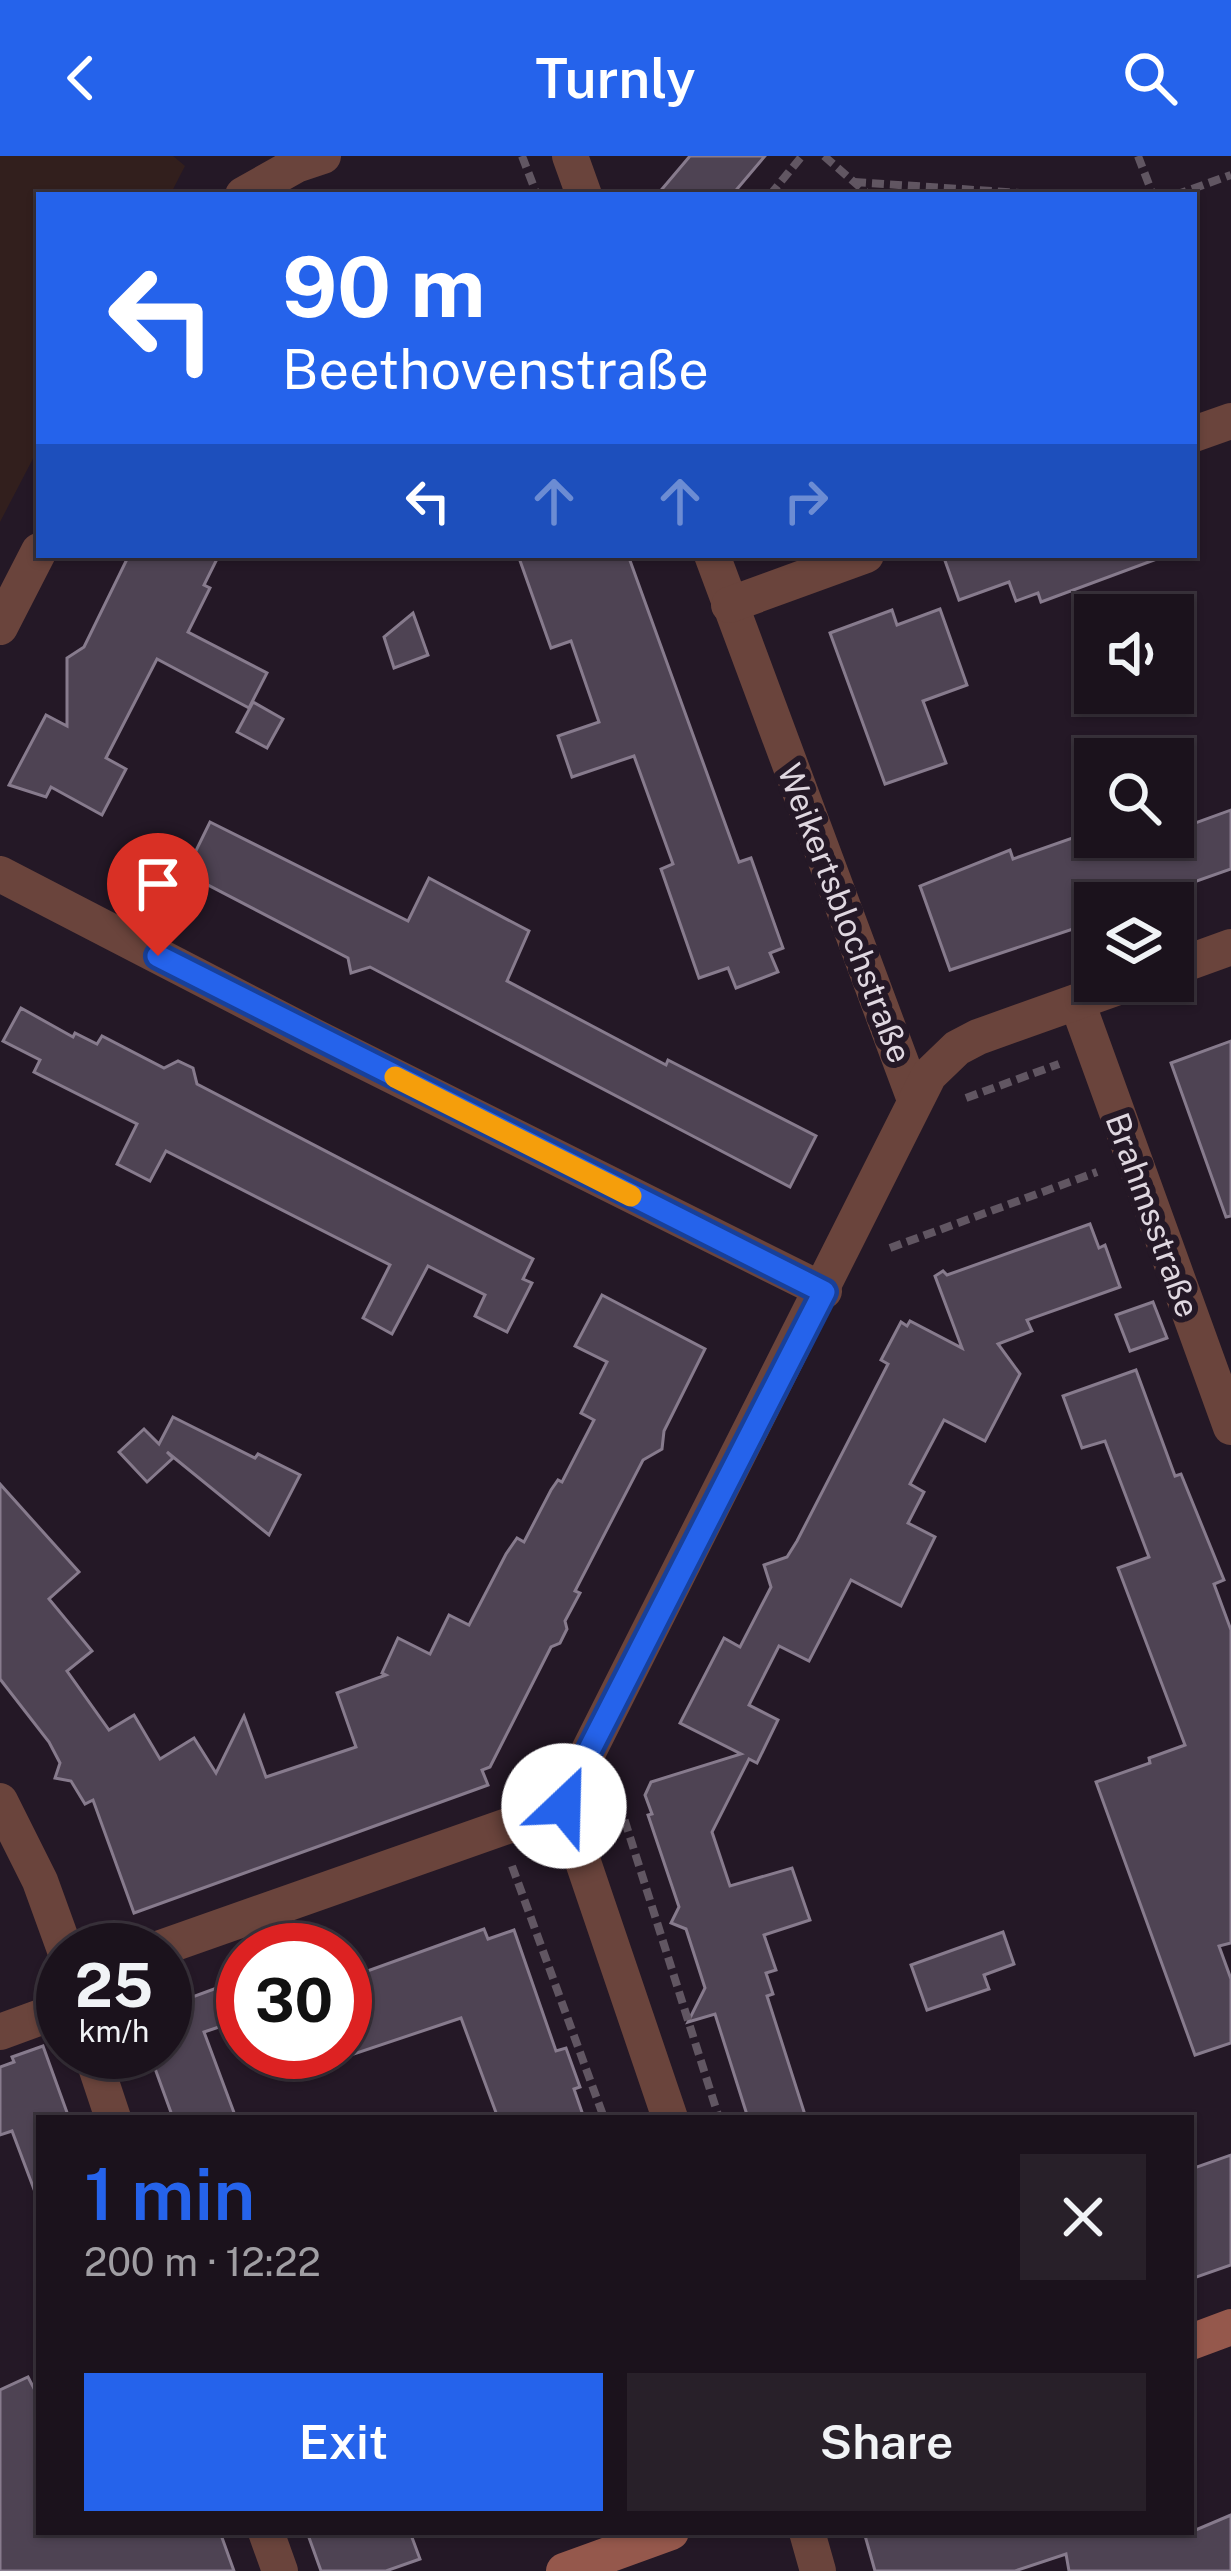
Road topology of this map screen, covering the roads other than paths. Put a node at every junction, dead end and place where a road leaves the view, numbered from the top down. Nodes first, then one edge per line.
1 (322, 156) edge
2 (570, 156) edge
3 (248, 192) edge
4 (583, 192) edge
5 (1231, 421) edge
6 (1197, 433) edge
7 (36, 556) edge
8 (713, 558) edge
9 (858, 558) edge
10 (729, 605) junction
11 (0, 627) edge
12 (0, 874) edge
13 (1231, 947) edge
14 (1194, 960) edge
15 (1077, 1002) joint
16 (915, 1100) junction
17 (824, 1292) junction
18 (1231, 1427) edge
19 (0, 1801) edge
20 (564, 1806) junction
21 (55, 1923) edge
22 (192, 1937) edge
23 (36, 2019) edge
24 (0, 2032) edge
25 (100, 2079) edge
26 (112, 2115) edge
27 (669, 2115) edge
28 (1231, 2327) edge
29 (1194, 2341) edge
30 (267, 2535) edge
31 (663, 2535) edge
32 (809, 2535) edge
33 (280, 2571) edge
34 (564, 2571) edge
35 (818, 2571) edge

1 - 3 street
2 - 4 street
5 - 6 street
7 - 11 street
8 - 10 street, Weikertsblochstraße
9 - 10 street
10 - 16 street, Weikertsblochstraße
12 - 17 street
13 - 14 street
15 - 16 street
15 - 18 street, Brahmsstraße
16 - 17 street, Weikertsblochstraße
17 - 20 street, Weikertsblochstraße
19 - 21 street
20 - 22 street
20 - 27 street
23 - 24 street
25 - 26 street
28 - 29 main road
30 - 33 street
31 - 34 main road
32 - 35 street

